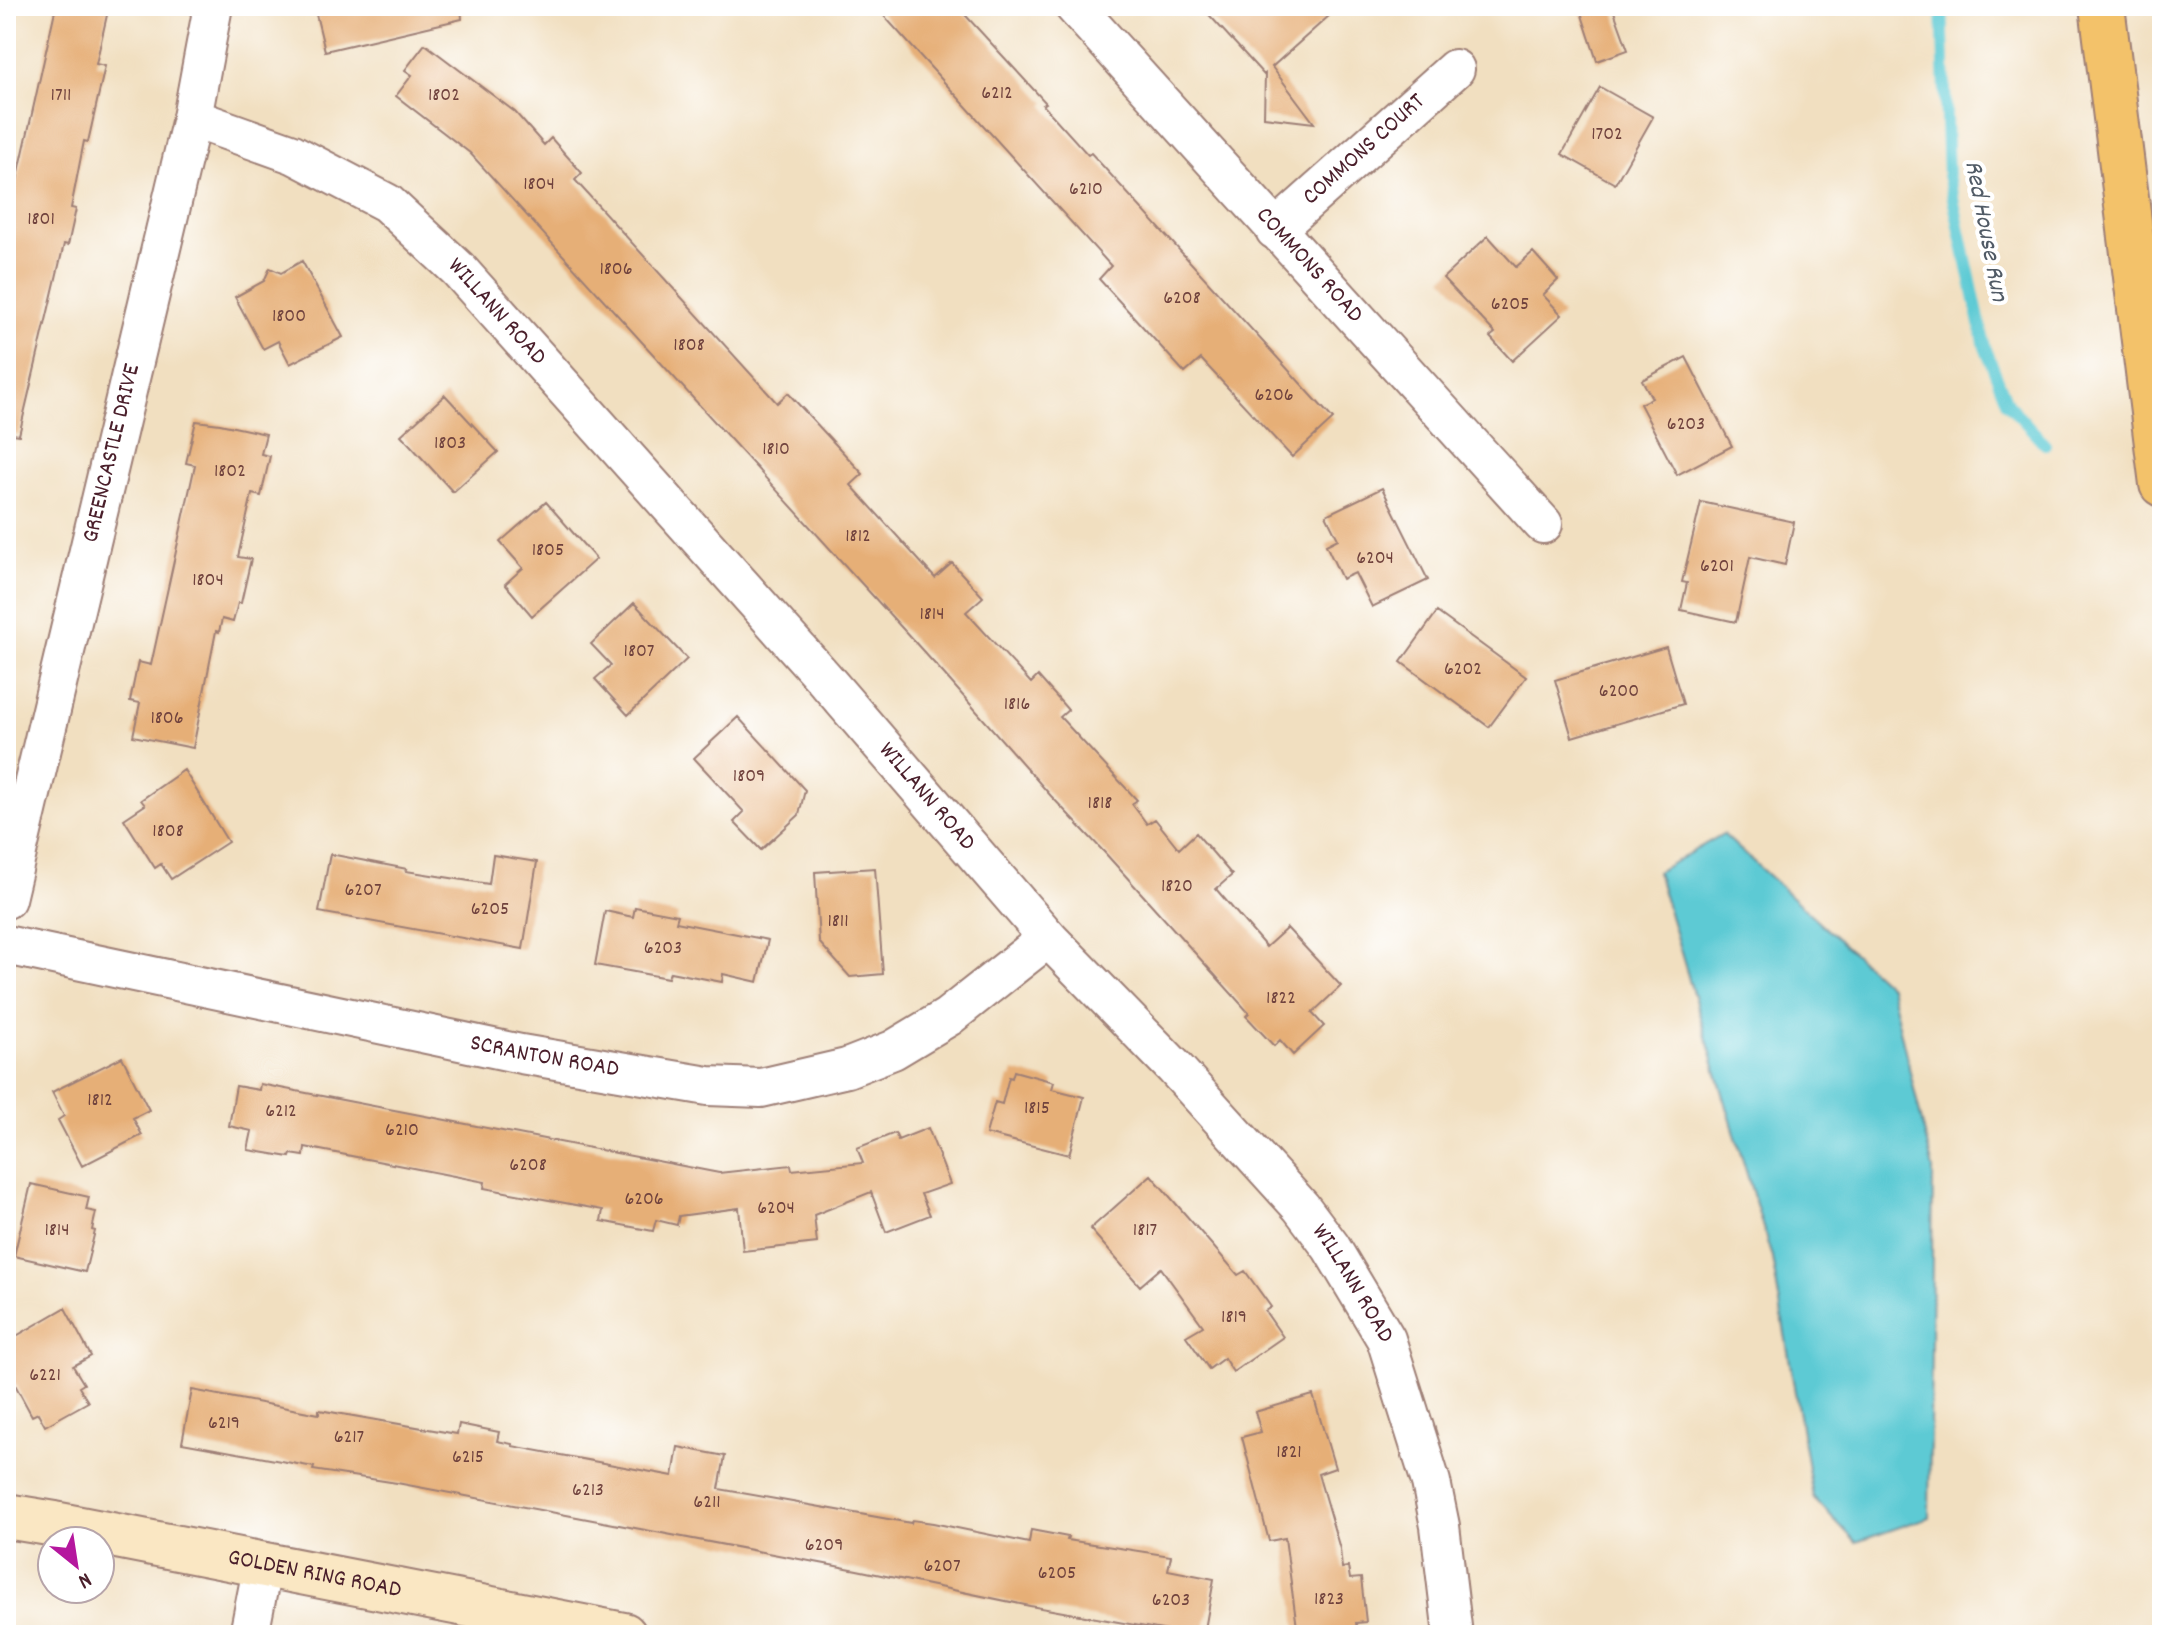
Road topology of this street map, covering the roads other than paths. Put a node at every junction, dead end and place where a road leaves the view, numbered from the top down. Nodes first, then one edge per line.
1 (213, 6) edge
2 (1074, 6) edge
3 (2102, 6) edge
4 (1455, 69) dead end
5 (192, 118) junction
6 (1275, 230) junction
7 (2162, 484) edge
8 (1543, 524) dead end
9 (6, 899) edge
10 (1048, 938) junction
11 (6, 945) edge
12 (6, 1516) edge
13 (263, 1564) junction
14 (249, 1635) edge
15 (624, 1635) edge
16 (1453, 1635) edge

1 - 5 street, GREENCASTLE DRIVE
2 - 6 street, COMMONS ROAD
3 - 7 highway
4 - 6 street, COMMONS COURT
5 - 9 street, GREENCASTLE DRIVE
5 - 10 street, WILLANN ROAD
6 - 8 street, COMMONS ROAD
10 - 11 street, SCRANTON ROAD
10 - 16 street, WILLANN ROAD
12 - 13 street, GOLDEN RING ROAD
13 - 14 street
13 - 15 street, GOLDEN RING ROAD

